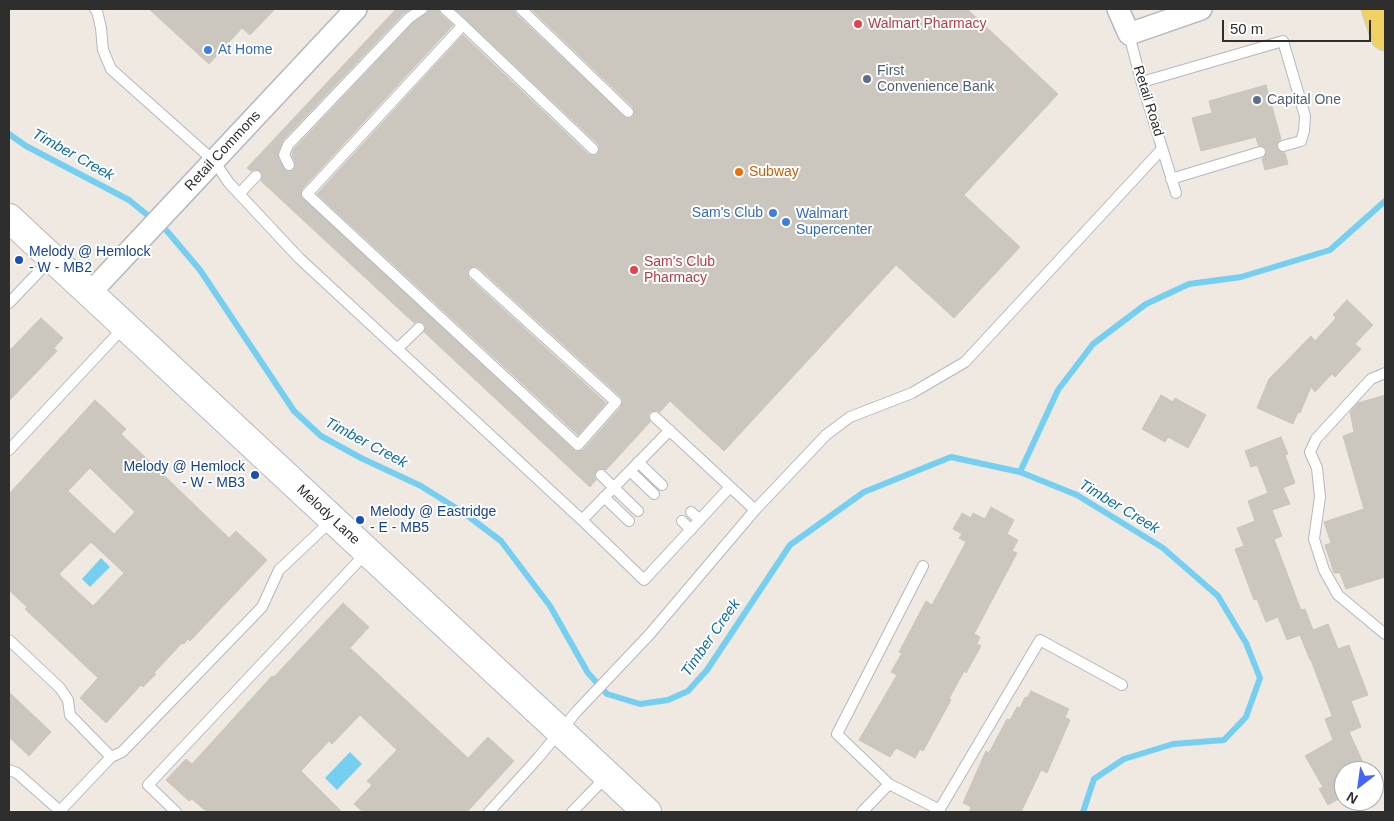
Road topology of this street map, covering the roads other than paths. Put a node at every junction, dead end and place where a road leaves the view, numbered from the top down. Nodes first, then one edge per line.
1 (95, 9) edge
2 (356, 9) edge
3 (422, 9) edge
4 (445, 9) edge
5 (521, 9) edge
6 (1118, 9) edge
7 (1200, 9) edge
8 (1376, 9) edge
9 (1171, 14) edge
10 (463, 25) junction
11 (1129, 34) junction
12 (1385, 36) edge
13 (1142, 82) junction
14 (628, 112) dead end
15 (1283, 146) dead end
16 (594, 149) dead end
17 (1162, 149) junction
18 (1260, 152) dead end
19 (214, 161) junction
20 (289, 165) dead end
21 (256, 176) dead end
22 (1171, 179) junction
23 (239, 194) junction
24 (1176, 194) dead end
25 (9, 218) edge
26 (52, 258) junction
27 (474, 273) dead end
28 (90, 293) junction
29 (9, 303) edge
30 (125, 326) junction
31 (419, 328) dead end
32 (397, 349) junction
33 (1385, 373) edge
34 (655, 417) dead end
35 (670, 430) junction
36 (9, 450) edge
37 (638, 462) junction
38 (630, 471) junction
39 (601, 475) dead end
40 (662, 485) dead end
41 (730, 486) junction
42 (613, 488) junction
43 (654, 494) dead end
44 (604, 497) junction
45 (755, 510) junction
46 (638, 511) dead end
47 (690, 512) dead end
48 (333, 520) junction
49 (582, 520) junction
50 (700, 520) junction
51 (629, 521) dead end
52 (682, 521) dead end
53 (691, 530) junction
54 (666, 538) dead end
55 (675, 546) junction
56 (658, 548) dead end
57 (368, 552) junction
58 (666, 556) junction
59 (923, 566) dead end
60 (1385, 634) edge
61 (9, 640) edge
62 (1122, 686) dead end
63 (560, 731) junction
64 (111, 757) junction
65 (9, 770) edge
66 (608, 776) junction
67 (889, 784) junction
68 (939, 811) edge
69 (59, 812) edge
70 (176, 812) edge
71 (489, 812) edge
72 (572, 812) edge
73 (647, 812) edge
74 (862, 812) edge

1 - 19 lane
2 - 19 street, Retail Commons
3 - 20 lane
4 - 10 lane
5 - 14 lane
6 - 11 street, Retail Road
7 - 9 street
8 - 12 main road
9 - 11 street
10 - 16 lane
10 - 27 lane
11 - 13 lane, Retail Road
13 - 15 lane
13 - 17 lane, Retail Road
17 - 22 lane, Retail Road
17 - 45 lane
18 - 22 lane
19 - 23 lane
19 - 28 street, Retail Commons
21 - 23 lane
22 - 24 lane, Retail Road
23 - 32 lane
25 - 26 street, Melody Lane
26 - 28 street, Melody Lane
26 - 29 lane
28 - 30 street, Melody Lane
30 - 36 lane
30 - 48 street, Melody Lane
31 - 32 lane
32 - 49 lane
33 - 60 lane
34 - 35 lane
35 - 37 lane
35 - 41 lane
37 - 38 lane
37 - 40 lane
38 - 42 lane
38 - 43 lane
39 - 42 lane
41 - 45 lane
41 - 50 lane
42 - 44 lane
42 - 46 lane
44 - 49 lane
44 - 51 lane
45 - 63 lane
47 - 50 lane
48 - 57 street, Melody Lane
48 - 64 lane
49 - 58 lane
50 - 53 lane
52 - 53 lane
53 - 55 lane
54 - 55 lane
55 - 58 lane
56 - 58 lane
57 - 63 street, Melody Lane
57 - 70 lane
59 - 67 lane
61 - 64 lane
62 - 68 lane
63 - 66 street, Melody Lane
63 - 71 lane
64 - 69 lane
65 - 69 lane
66 - 72 lane
66 - 73 street, Melody Lane
67 - 68 lane
67 - 74 lane

